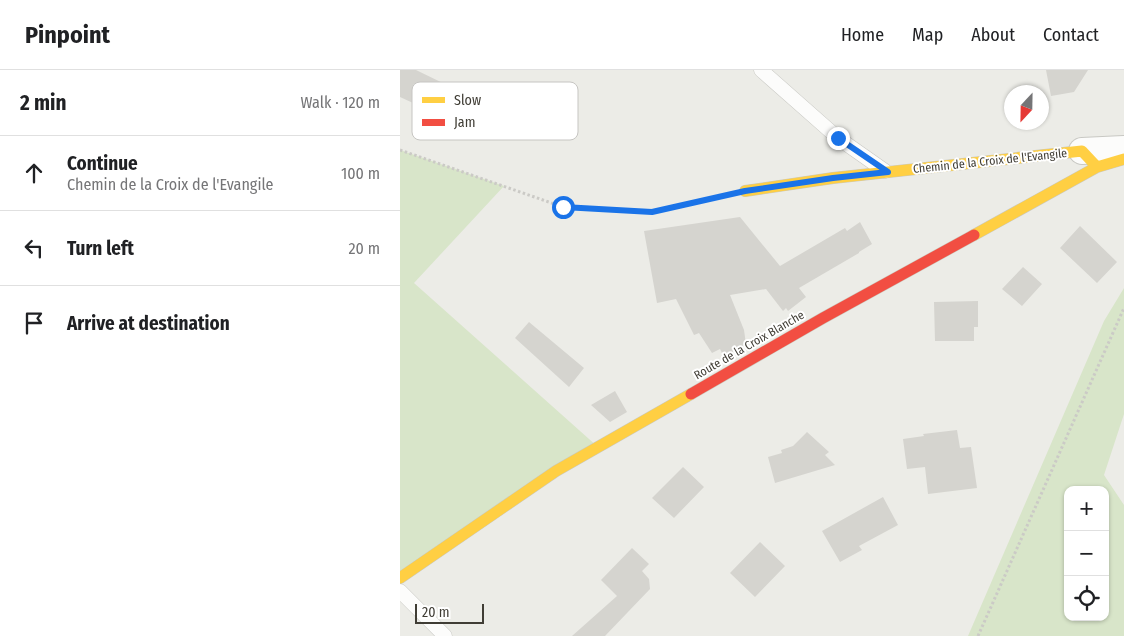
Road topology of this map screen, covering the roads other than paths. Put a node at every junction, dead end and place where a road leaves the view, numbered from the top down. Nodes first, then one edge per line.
1 (761, 70) edge
2 (1124, 149) edge
3 (1089, 159) junction
4 (1124, 159) edge
5 (888, 172) junction
6 (745, 191) road end
7 (400, 578) edge
8 (400, 591) edge
9 (445, 636) edge

1 - 5 lane
2 - 3 street, Chemin de la Croix de l'Evangile
3 - 4 main road, Route de la Croix Blanche
3 - 5 main road, Chemin de la Croix de l'Evangile
3 - 7 main road, Route de la Croix Blanche
5 - 6 main road, Chemin de la Croix de l'Evangile
8 - 9 lane

